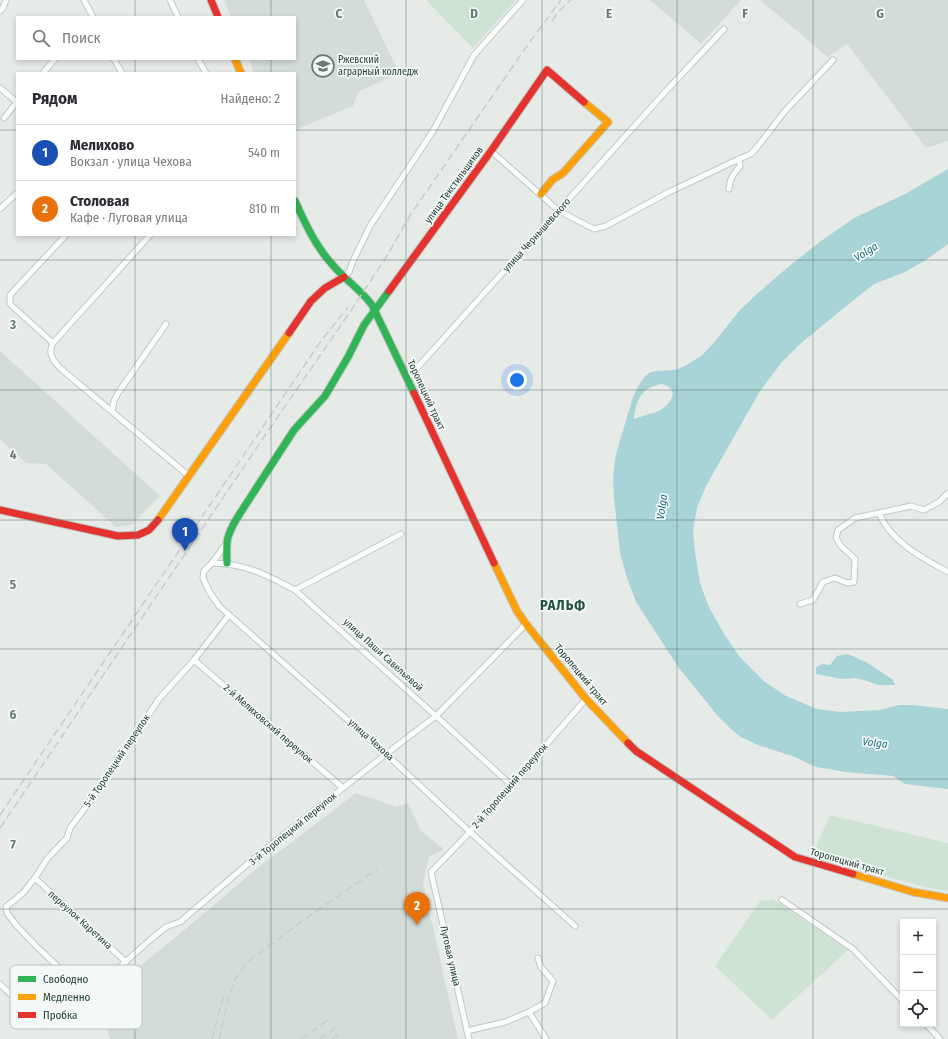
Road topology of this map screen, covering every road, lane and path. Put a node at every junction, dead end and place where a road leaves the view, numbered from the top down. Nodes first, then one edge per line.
1 (6, 0) edge
2 (84, 0) edge
3 (170, 0) edge
4 (211, 0) edge
5 (523, 0) edge
6 (0, 11) edge
7 (92, 16) edge
8 (178, 16) edge
9 (218, 16) edge
10 (724, 29) dead end
11 (55, 60) edge
12 (115, 60) edge
13 (199, 60) edge
14 (235, 60) edge
15 (833, 60) dead end
16 (49, 66) junction
17 (44, 72) edge
18 (51, 72) edge
19 (121, 72) edge
20 (205, 72) edge
21 (241, 72) edge
22 (0, 88) edge
23 (16, 101) edge
24 (16, 103) edge
25 (4, 118) dead end
26 (491, 151) junction
27 (739, 159) junction
28 (729, 189) dead end
29 (16, 194) edge
30 (541, 194) junction
31 (296, 203) edge
32 (0, 209) edge
33 (559, 211) junction
34 (65, 236) edge
35 (149, 236) edge
36 (344, 277) junction
37 (375, 310) junction
38 (166, 324) dead end
39 (53, 343) junction
40 (407, 379) junction
41 (112, 411) junction
42 (189, 476) junction
43 (948, 493) edge
44 (0, 510) edge
45 (879, 513) junction
46 (401, 534) dead end
47 (226, 544) junction
48 (212, 563) junction
49 (227, 563) junction
50 (948, 572) edge
51 (295, 590) junction
52 (800, 604) dead end
53 (229, 615) junction
54 (526, 624) junction
55 (194, 660) junction
56 (586, 699) junction
57 (436, 716) junction
58 (386, 754) junction
59 (510, 784) junction
60 (343, 788) junction
61 (470, 832) junction
62 (431, 872) joint
63 (35, 878) junction
64 (948, 898) edge
65 (782, 900) dead end
66 (575, 926) dead end
67 (538, 958) dead end
68 (126, 962) junction
69 (56, 965) edge
70 (123, 965) edge
71 (0, 984) edge
72 (10, 994) edge
73 (900, 998) edge
74 (529, 1012) junction
75 (929, 1027) edge
76 (467, 1031) junction
77 (469, 1039) edge
78 (546, 1039) edge
79 (940, 1039) edge

1 - 6 street
2 - 7 street
3 - 8 street
4 - 9 street
5 - 36 street
10 - 33 street, улица Чернышевского
11 - 16 street
12 - 19 street
13 - 20 street
14 - 21 street
15 - 27 street
16 - 17 street
16 - 18 street
22 - 23 street
24 - 25 street
26 - 30 street
26 - 30 street, улица Текстильщиков
26 - 37 street, улица Текстильщиков
27 - 28 street
27 - 33 street
29 - 32 street
30 - 33 street
31 - 36 street
33 - 40 street, улица Чернышевского
34 - 39 street
35 - 39 street
36 - 37 street, Торопецкий тракт
36 - 42 street
37 - 40 street, Торопецкий тракт
37 - 47 street
38 - 41 street
39 - 41 street
40 - 54 street, Торопецкий тракт
41 - 42 street
42 - 44 street
43 - 45 street
45 - 50 street
45 - 52 street
46 - 51 street
47 - 48 street, улица Чехова
47 - 49 street
48 - 49 street, улица Паши Савельевой
48 - 53 street, улица Чехова
49 - 51 street, улица Паши Савельевой
51 - 57 street, улица Паши Савельевой
53 - 55 street, 5-й Торопецкий переулок
53 - 58 street, улица Чехова
54 - 56 street, Торопецкий тракт
54 - 57 street, 3-й Торопецкий переулок
55 - 60 street, 2-й Мелиховский переулок
55 - 63 street, 5-й Торопецкий переулок
56 - 59 street, 2-й Торопецкий переулок
56 - 64 street, Торопецкий тракт
57 - 58 street, 3-й Торопецкий переулок
57 - 59 street, улица Паши Савельевой
58 - 60 street, 3-й Торопецкий переулок
58 - 61 street, улица Чехова
59 - 61 street, 2-й Торопецкий переулок
60 - 68 street, 3-й Торопецкий переулок
61 - 62 street, 2-й Торопецкий переулок
61 - 66 street, улица Чехова
62 - 76 street, Луговая улица
63 - 68 street, переулок Каретина
63 - 69 street, 5-й Торопецкий переулок
65 - 73 street
67 - 74 street
68 - 70 street, 3-й Торопецкий переулок
71 - 72 street, 3-й Торопецкий переулок
74 - 76 street
74 - 78 street
75 - 79 street
76 - 77 street, Луговая улица

